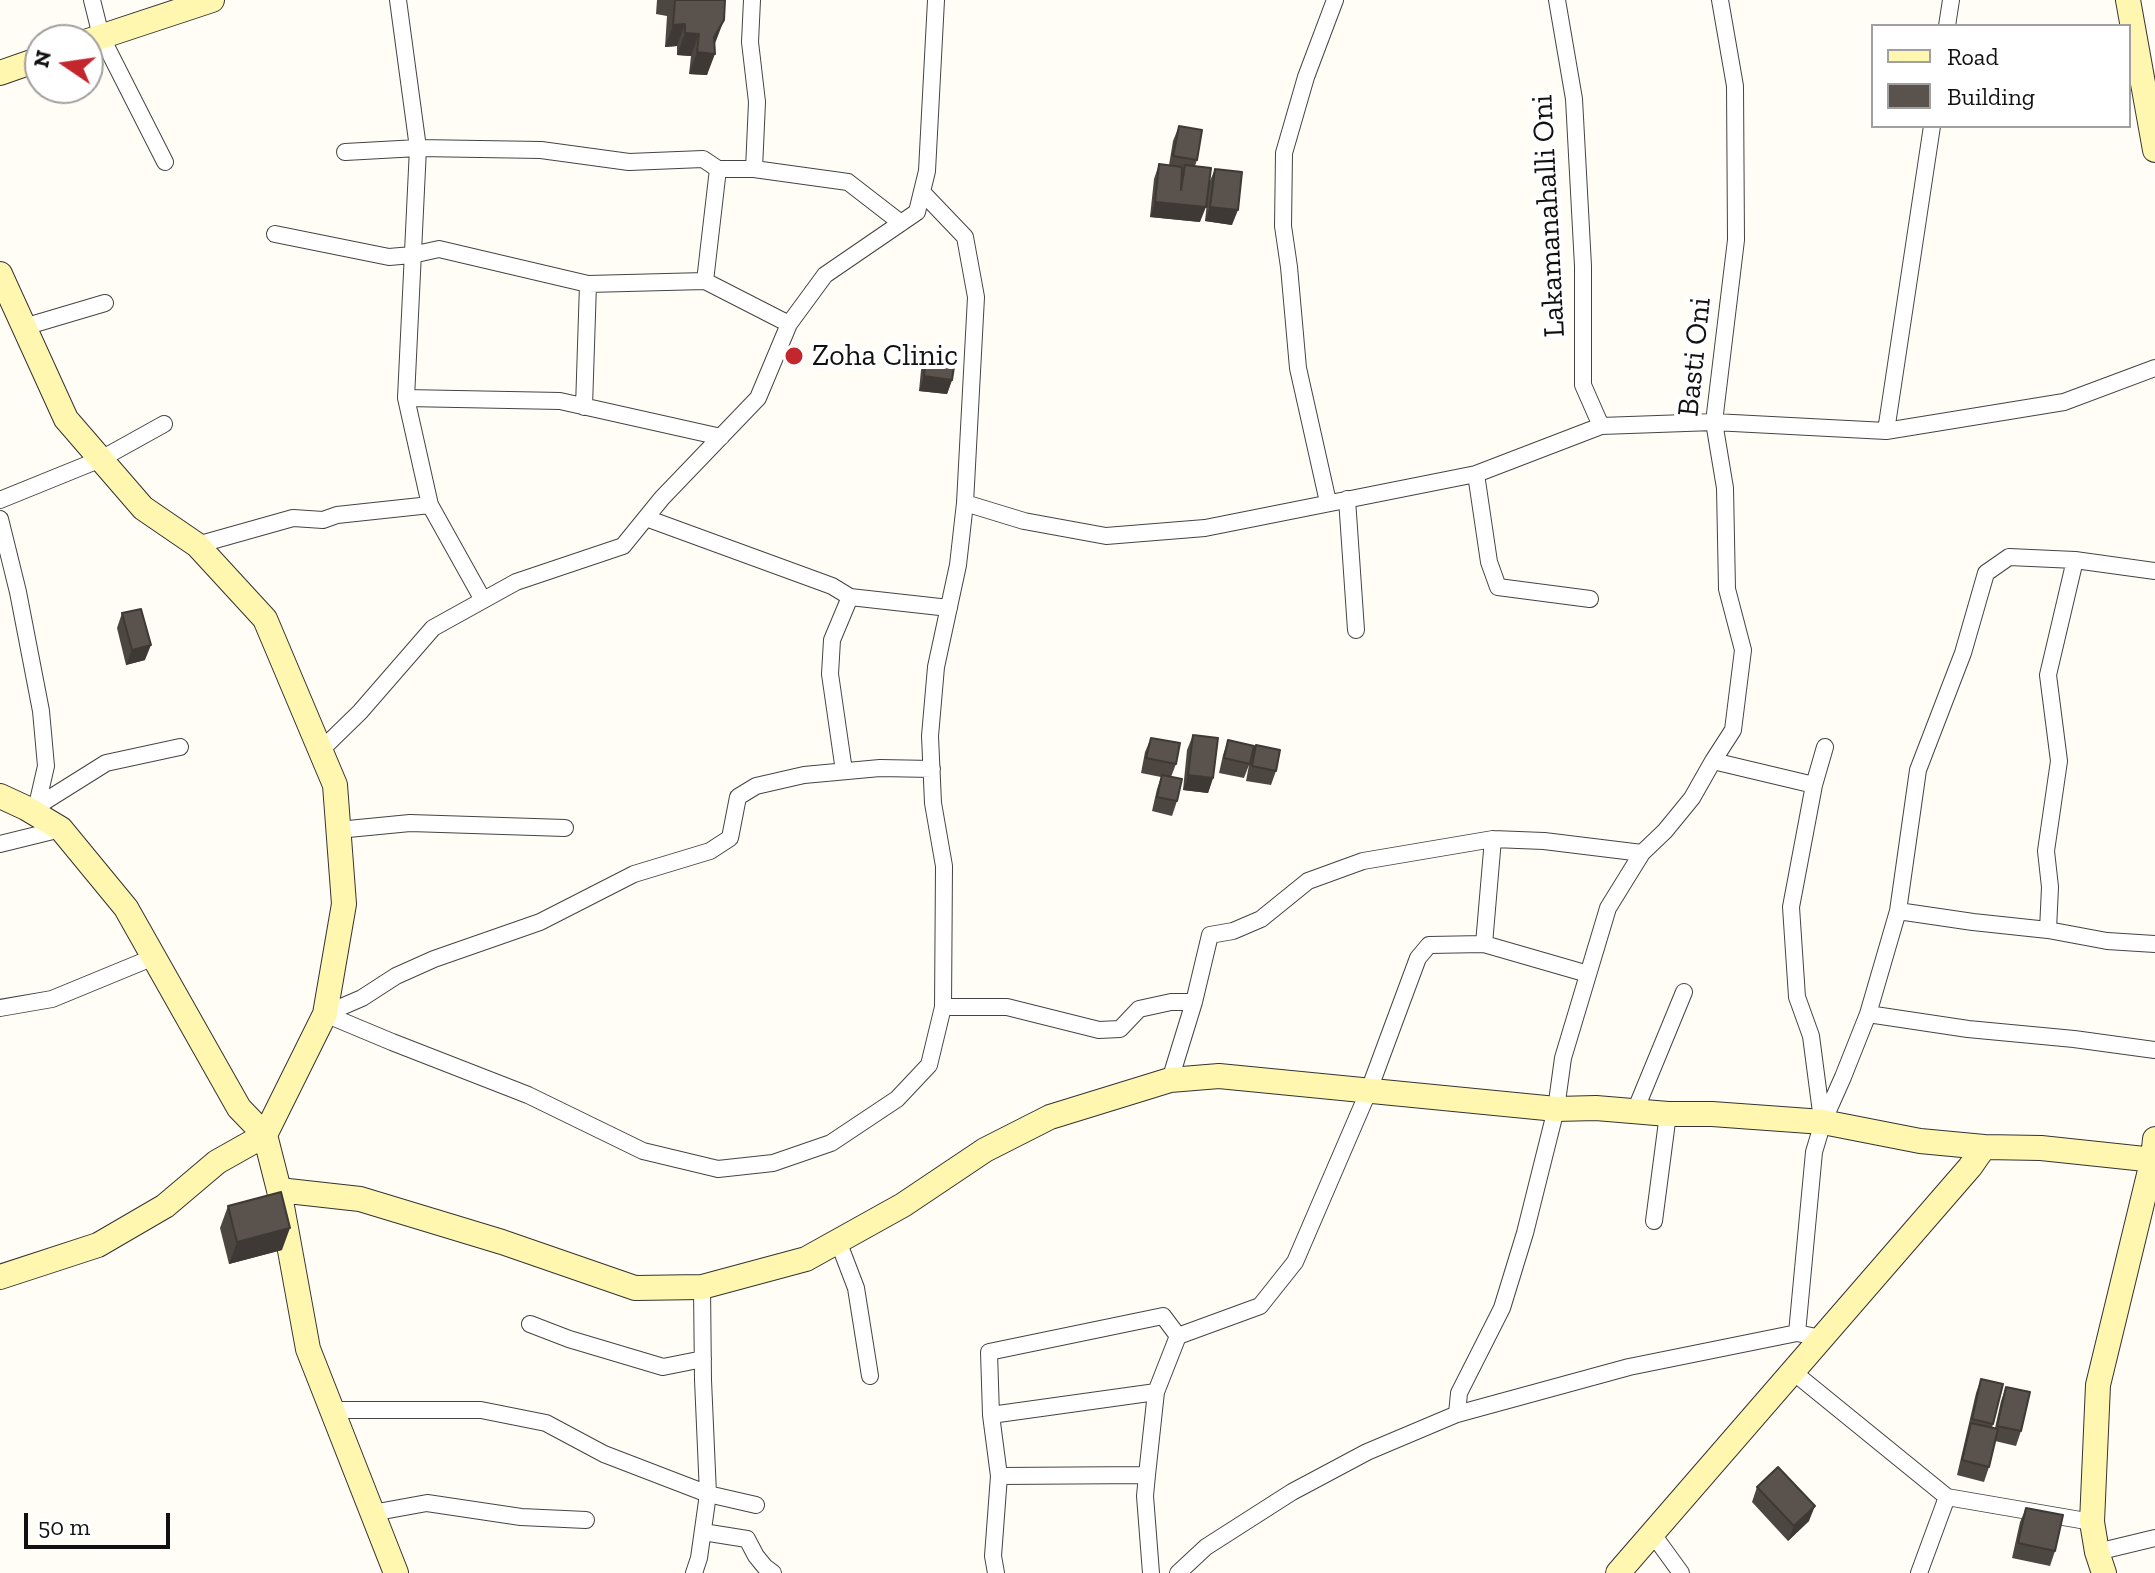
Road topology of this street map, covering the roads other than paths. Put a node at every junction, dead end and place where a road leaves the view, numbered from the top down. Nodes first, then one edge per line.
1 (92, 0) edge
2 (212, 0) edge
3 (398, 0) edge
4 (752, 0) edge
5 (936, 0) edge
6 (1335, 0) edge
7 (1557, 0) edge
8 (1720, 0) edge
9 (1951, 0) edge
10 (2128, 0) edge
11 (93, 24) edge
12 (1947, 24) edge
13 (104, 35) edge
14 (104, 55) edge
15 (24, 65) edge
16 (0, 73) edge
17 (1932, 128) edge
18 (418, 148) junction
19 (2155, 150) edge
20 (345, 152) dead end
21 (165, 162) dead end
22 (718, 169) junction
23 (754, 169) junction
24 (922, 192) junction
25 (901, 223) junction
26 (275, 234) dead end
27 (412, 255) junction
28 (0, 274) edge
29 (705, 281) junction
30 (588, 284) junction
31 (105, 303) dead end
32 (789, 324) junction
33 (24, 327) junction
34 (2155, 368) edge
35 (406, 398) junction
36 (584, 407) junction
37 (1714, 422) junction
38 (164, 424) dead end
39 (1601, 426) junction
40 (1886, 431) junction
41 (721, 437) junction
42 (101, 459) junction
43 (1476, 474) junction
44 (1347, 499) junction
45 (0, 500) edge
46 (1328, 502) junction
47 (965, 503) junction
48 (430, 505) junction
49 (646, 518) junction
50 (0, 519) edge
51 (197, 545) junction
52 (2075, 560) junction
53 (2155, 571) edge
54 (850, 597) junction
55 (1590, 599) dead end
56 (483, 600) junction
57 (949, 608) junction
58 (1356, 630) dead end
59 (180, 747) dead end
60 (1825, 747) dead end
61 (321, 750) junction
62 (1713, 761) junction
63 (932, 769) junction
64 (844, 771) junction
65 (1814, 785) junction
66 (0, 796) edge
67 (37, 809) junction
68 (565, 828) dead end
69 (61, 829) junction
70 (338, 830) junction
71 (1493, 839) junction
72 (0, 844) edge
73 (1642, 853) junction
74 (1898, 911) junction
75 (2048, 930) junction
76 (1484, 944) junction
77 (2155, 944) edge
78 (154, 957) junction
79 (1588, 974) junction
80 (1684, 992) dead end
81 (1194, 1002) junction
82 (943, 1007) junction
83 (0, 1008) edge
84 (325, 1014) junction
85 (1868, 1014) junction
86 (2155, 1050) edge
87 (1170, 1080) junction
88 (1369, 1090) junction
89 (1556, 1109) junction
90 (1635, 1111) junction
91 (1668, 1114) junction
92 (1823, 1122) junction
93 (265, 1135) junction
94 (1984, 1147) junction
95 (2154, 1152) edge
96 (279, 1190) junction
97 (1654, 1221) dead end
98 (838, 1241) junction
99 (0, 1277) edge
100 (702, 1287) junction
101 (530, 1324) dead end
102 (1178, 1336) junction
103 (1809, 1336) junction
104 (703, 1359) junction
105 (1792, 1371) junction
106 (870, 1376) dead end
107 (1156, 1392) junction
108 (332, 1410) junction
109 (1457, 1414) junction
110 (991, 1415) junction
111 (1147, 1475) junction
112 (999, 1476) junction
113 (708, 1494) junction
114 (1947, 1497) junction
115 (756, 1505) dead end
116 (372, 1513) junction
117 (586, 1520) dead end
118 (2092, 1522) junction
119 (703, 1532) junction
120 (1652, 1533) junction
121 (2155, 1538) edge
122 (2100, 1563) edge
123 (396, 1573) edge
124 (694, 1573) edge
125 (773, 1573) edge
126 (996, 1573) edge
127 (1151, 1573) edge
128 (1178, 1573) edge
129 (1618, 1573) edge
130 (1681, 1573) edge
131 (1919, 1573) edge

1 - 11 street
2 - 13 street
3 - 18 street
4 - 23 street
5 - 24 street
6 - 46 street
7 - 39 street, Lakamanahalli Oni
8 - 37 street, Basti Oni
9 - 12 street
10 - 19 street
14 - 21 street
15 - 16 street
17 - 40 street
18 - 20 street
18 - 22 street
18 - 27 street
22 - 23 street
22 - 29 street
23 - 25 street
24 - 25 street
24 - 47 street
25 - 32 street
26 - 27 street
27 - 30 street
27 - 35 street
28 - 33 street
29 - 30 street
29 - 32 street
30 - 36 street
31 - 33 street
32 - 41 street
33 - 42 street
34 - 40 street
35 - 36 street
35 - 48 street
36 - 41 street
37 - 39 street
37 - 40 street
37 - 62 street, Basti Oni
38 - 42 street
39 - 43 street
41 - 49 street
42 - 45 street
42 - 51 street
43 - 44 street
43 - 55 street
44 - 46 street
44 - 58 street
46 - 47 street
47 - 57 street
48 - 51 street
48 - 56 street
49 - 54 street
49 - 56 street
50 - 67 street
51 - 61 street
52 - 53 street
52 - 74 street
52 - 75 street
54 - 57 street
54 - 64 street
56 - 61 street
57 - 63 street
59 - 67 street
60 - 65 street
61 - 70 street
62 - 65 street
62 - 73 street, Basti Oni
63 - 64 street
63 - 82 street
64 - 84 street
65 - 92 street
66 - 67 street
67 - 69 street
68 - 70 street
69 - 72 street
69 - 78 street
70 - 84 street
71 - 73 street
71 - 76 street
71 - 81 street
73 - 79 street, Basti Oni
74 - 75 street
74 - 85 street
75 - 77 street
76 - 79 street
76 - 88 street
78 - 83 street
78 - 93 street
79 - 89 street, Basti Oni
80 - 90 street
81 - 82 street
81 - 87 street
82 - 84 street
84 - 93 street
85 - 86 street
85 - 92 street
87 - 88 street
87 - 98 street
88 - 89 street
88 - 102 street
89 - 90 street
89 - 109 street, Basti Oni
90 - 91 street
91 - 92 street
91 - 97 street
92 - 94 street
92 - 103 street
93 - 96 street
93 - 99 street
94 - 95 street
94 - 103 street
95 - 118 street
96 - 100 street
96 - 108 street
98 - 100 street
98 - 106 street
100 - 104 street
101 - 104 street
102 - 107 street
102 - 110 street
103 - 105 street
103 - 109 street
104 - 113 street
105 - 114 street
105 - 120 street
107 - 110 street
107 - 111 street
108 - 113 street
108 - 116 street
109 - 128 street
110 - 112 street
111 - 112 street
111 - 127 street
112 - 126 street
113 - 115 street
113 - 119 street
114 - 118 street
114 - 131 street
116 - 117 street
116 - 123 street
118 - 122 street
119 - 124 street
119 - 125 street
120 - 129 street
120 - 130 street
121 - 122 street

